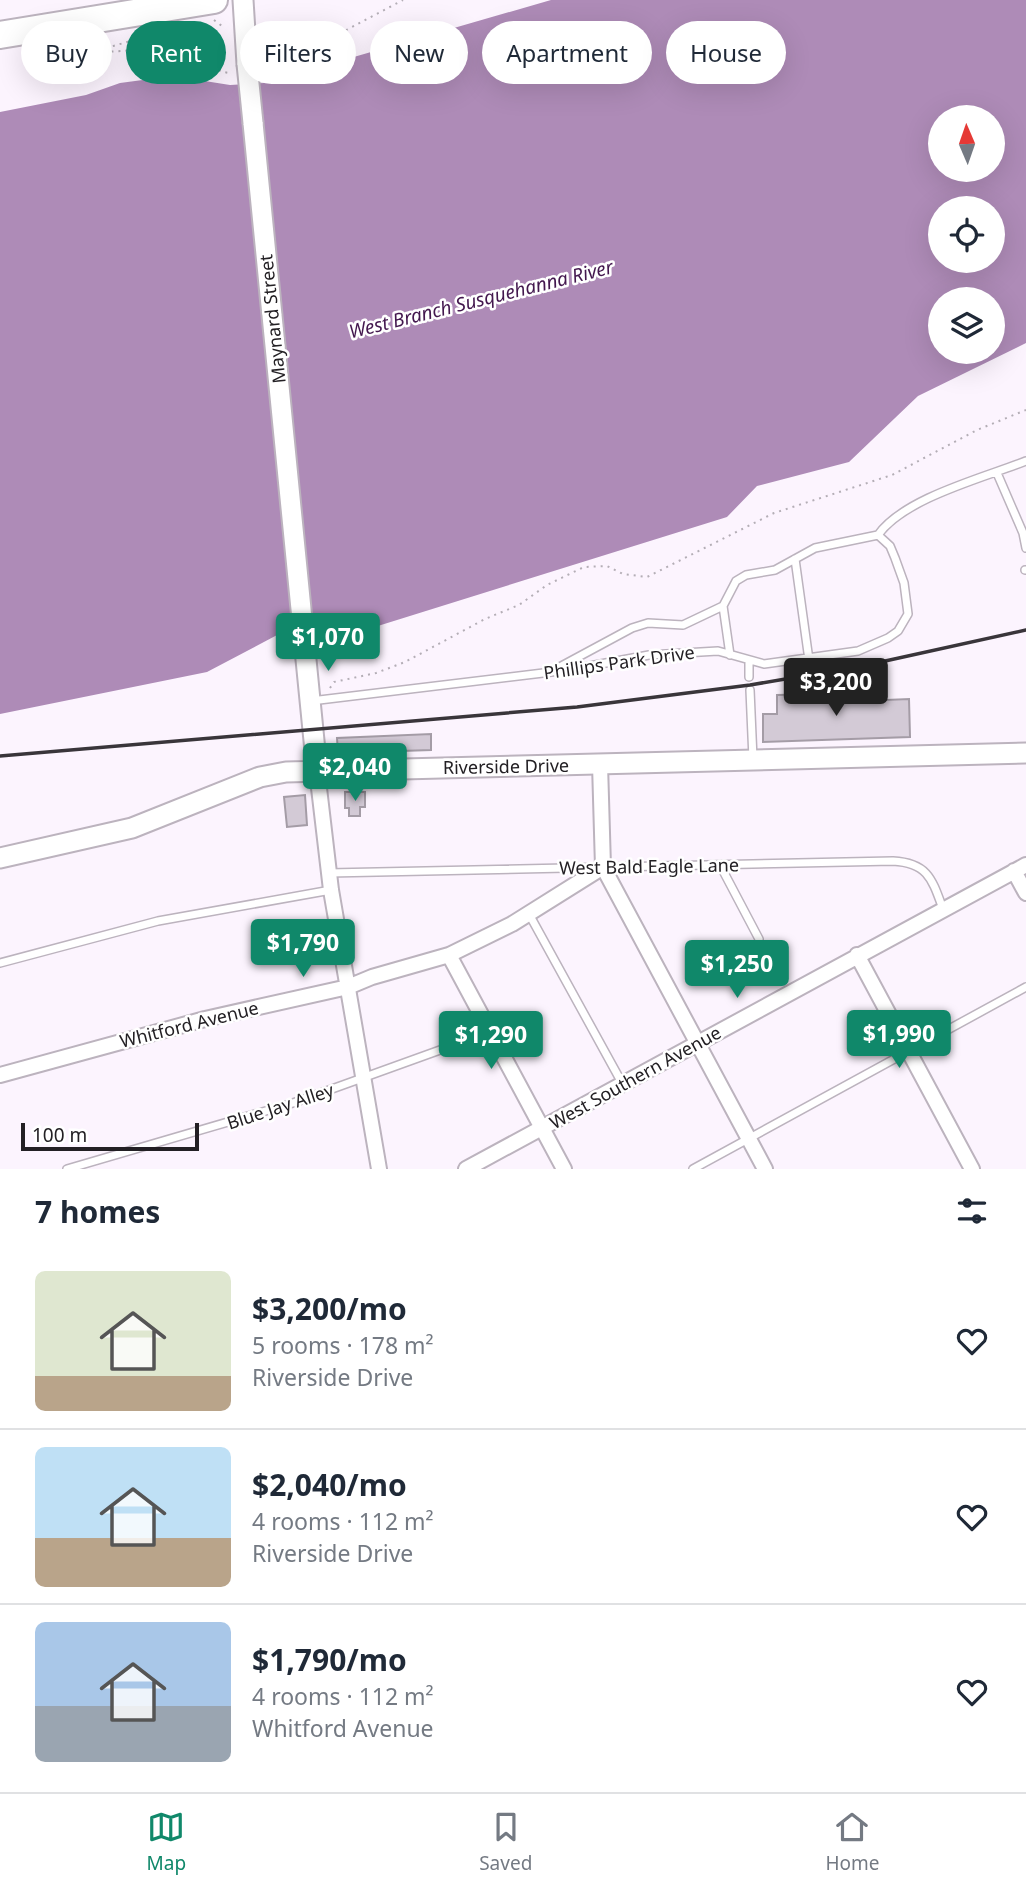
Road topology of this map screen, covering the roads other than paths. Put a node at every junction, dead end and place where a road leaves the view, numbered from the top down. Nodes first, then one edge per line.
1 (243, 0) edge
2 (212, 10) edge
3 (0, 35) edge
4 (1026, 461) edge
5 (997, 473) junction
6 (878, 535) junction
7 (1026, 548) edge
8 (795, 559) junction
9 (723, 606) junction
10 (730, 655) junction
11 (809, 660) junction
12 (749, 662) junction
13 (551, 673) junction
14 (750, 677) dead end
15 (750, 690) dead end
16 (310, 701) junction
17 (1026, 753) edge
18 (753, 760) junction
19 (600, 764) junction
20 (317, 771) junction
21 (0, 858) edge
22 (720, 865) junction
23 (603, 867) junction
24 (1020, 868) edge
25 (328, 873) junction
26 (331, 890) junction
27 (1026, 893) edge
28 (943, 909) junction
29 (529, 914) junction
30 (759, 939) dead end
31 (449, 955) junction
32 (856, 955) junction
33 (0, 963) edge
34 (348, 987) junction
35 (1026, 987) edge
36 (490, 1032) junction
37 (699, 1041) junction
38 (908, 1051) junction
39 (0, 1075) edge
40 (362, 1079) junction
41 (622, 1083) junction
42 (542, 1129) junction
43 (748, 1138) junction
44 (67, 1169) edge
45 (379, 1169) edge
46 (466, 1169) edge
47 (564, 1169) edge
48 (693, 1169) edge
49 (765, 1169) edge
50 (972, 1169) edge

1 - 16 main road, Maynard Street, bridge
2 - 3 highway
4 - 5 lane
5 - 6 lane
5 - 7 lane
6 - 8 lane
6 - 11 lane, Phillips Park Drive
8 - 9 lane
8 - 11 lane
9 - 10 lane
9 - 13 lane
10 - 12 lane, Phillips Park Drive
10 - 13 lane, Phillips Park Drive
11 - 12 lane, Phillips Park Drive
12 - 14 lane
13 - 16 lane, Phillips Park Drive
15 - 18 lane
16 - 20 main road, Maynard Street
17 - 18 main road, Riverside Drive
18 - 19 main road, Riverside Drive
19 - 20 main road, Riverside Drive
19 - 23 street
20 - 21 main road, Riverside Drive
20 - 25 street
22 - 23 lane, West Bald Eagle Lane
22 - 28 lane, West Bald Eagle Lane
22 - 30 lane
23 - 25 lane, West Bald Eagle Lane
23 - 29 street, Whitford Avenue
23 - 37 street
24 - 27 street
24 - 28 street, West Southern Avenue
25 - 26 street
26 - 33 lane
26 - 34 street
28 - 32 street, West Southern Avenue
29 - 31 street, Whitford Avenue
29 - 41 lane
31 - 34 street, Whitford Avenue
31 - 36 street
32 - 37 street, West Southern Avenue
32 - 38 street
34 - 39 street, Whitford Avenue
34 - 40 street
35 - 38 lane
36 - 40 lane, Blue Jay Alley
36 - 42 street
37 - 41 street, West Southern Avenue
37 - 43 street
38 - 43 lane
38 - 50 street
40 - 44 lane, Blue Jay Alley
40 - 45 street
41 - 42 street, West Southern Avenue
42 - 46 street, West Southern Avenue
42 - 47 street
43 - 48 lane
43 - 49 street

